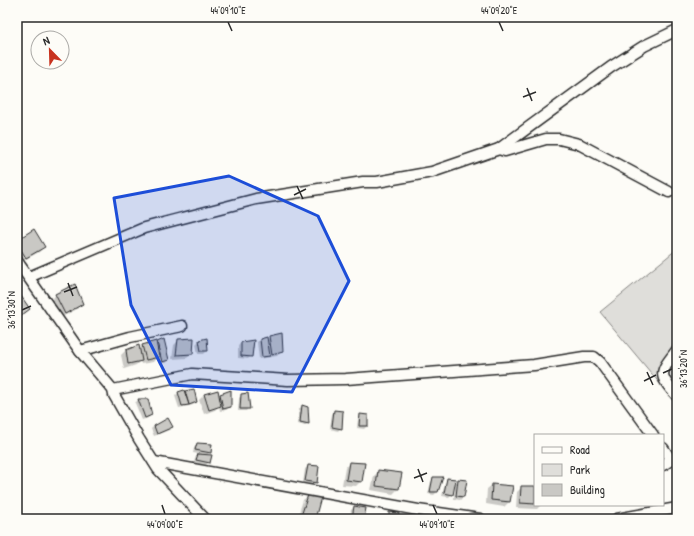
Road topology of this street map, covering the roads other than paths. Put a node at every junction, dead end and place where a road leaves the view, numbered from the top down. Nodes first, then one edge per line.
1 (677, 30) edge
2 (499, 149) junction
3 (669, 192) dead end
4 (17, 261) edge
5 (29, 277) junction
6 (182, 326) dead end
7 (677, 350) edge
8 (80, 351) junction
9 (113, 390) junction
10 (677, 396) edge
11 (652, 434) edge
12 (664, 450) edge
13 (154, 462) junction
14 (664, 464) edge
15 (655, 508) edge
16 (677, 508) edge
17 (205, 519) edge
18 (480, 519) edge
19 (617, 519) edge

1 - 2 street
2 - 3 street
2 - 5 street
4 - 5 street
5 - 8 street
6 - 8 street
7 - 10 street
8 - 9 street
9 - 11 street
9 - 13 street
12 - 14 street
13 - 17 street
13 - 18 street
15 - 16 street
15 - 19 street

